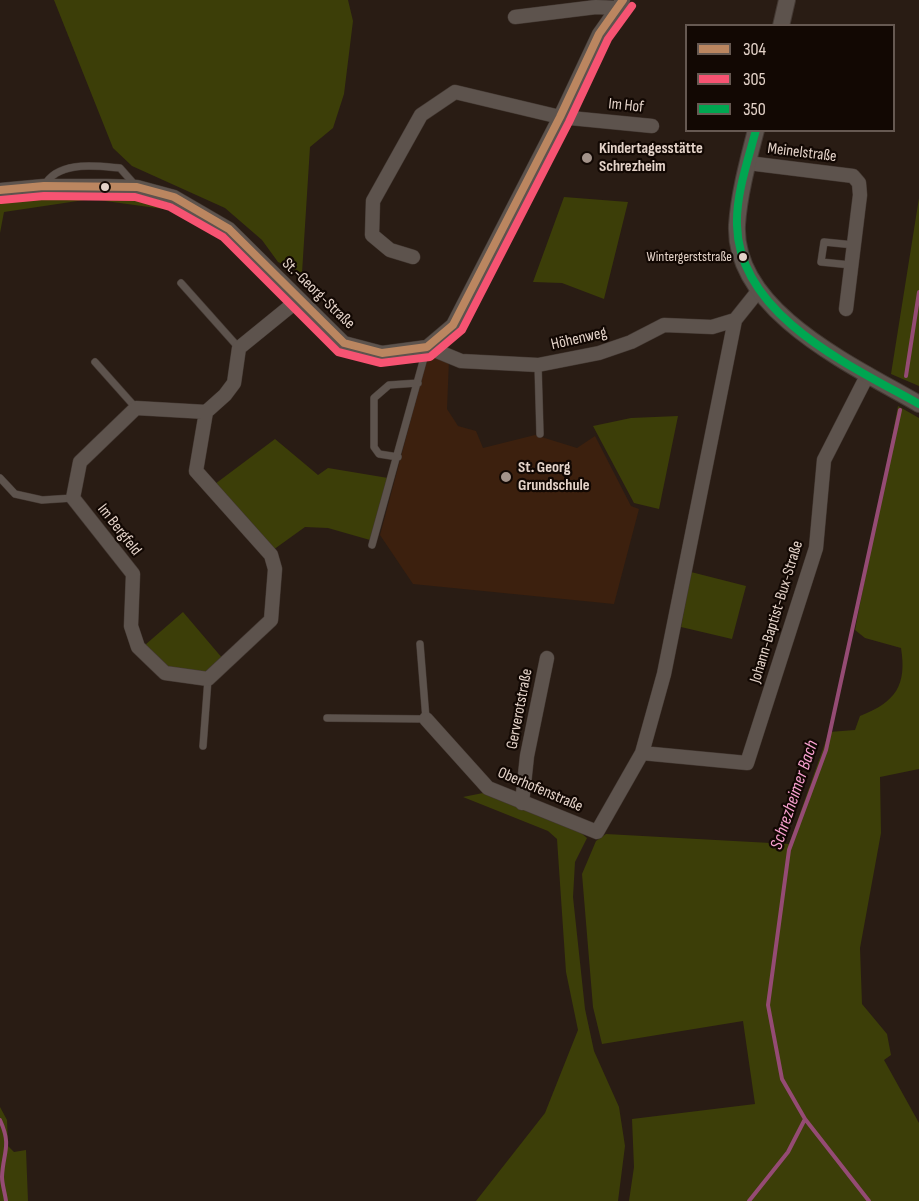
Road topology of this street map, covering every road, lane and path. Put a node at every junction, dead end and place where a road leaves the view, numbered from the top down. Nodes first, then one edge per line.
1 (787, 0) edge
2 (619, 4) edge
3 (515, 17) dead end
4 (781, 24) edge
5 (560, 117) junction
6 (652, 126) dead end
7 (756, 132) edge
8 (748, 163) junction
9 (44, 186) junction
10 (137, 187) junction
11 (0, 190) edge
12 (854, 245) junction
13 (413, 257) dead end
14 (851, 265) junction
15 (181, 283) dead end
16 (759, 290) junction
17 (298, 300) junction
18 (846, 309) dead end
19 (735, 320) junction
20 (427, 347) junction
21 (239, 348) junction
22 (95, 362) dead end
23 (538, 365) junction
24 (868, 374) junction
25 (418, 383) junction
26 (919, 404) edge
27 (136, 408) junction
28 (206, 412) junction
29 (540, 434) dead end
30 (398, 457) junction
31 (0, 478) edge
32 (73, 498) junction
33 (372, 545) dead end
34 (420, 644) dead end
35 (547, 658) dead end
36 (208, 679) junction
37 (327, 718) dead end
38 (426, 718) junction
39 (202, 746) dead end
40 (642, 753) junction
41 (522, 803) junction

1 - 4 street
2 - 3 street
2 - 5 street
5 - 6 street, Im Hof
5 - 13 street, Im Hof
5 - 20 street
7 - 8 street
8 - 12 street, Meinelstraße
8 - 16 street
9 - 10 street, St.-Georg-Straße
9 - 10 lane
9 - 11 street, St.-Georg-Straße
10 - 17 street, St.-Georg-Straße
12 - 14 street, Meinelstraße
12 - 14 lane
14 - 18 street, Meinelstraße
15 - 21 lane
16 - 19 street
16 - 24 street
17 - 20 street, St.-Georg-Straße
17 - 21 street
19 - 23 street, Höhenweg
19 - 40 street
20 - 23 street, Höhenweg
20 - 25 lane
21 - 28 street
22 - 27 lane
23 - 29 lane
24 - 26 street
24 - 40 street, Johann-Baptist-Bux-Straße
25 - 30 lane
25 - 30 lane
27 - 28 street
27 - 32 street, Im Bergfeld
28 - 36 street
30 - 33 lane
31 - 32 lane, Im Bergfeld
32 - 36 street, Im Bergfeld
34 - 38 lane
35 - 41 street, Gerverotstraße
36 - 39 lane
37 - 38 lane
38 - 41 street, Oberhofenstraße
40 - 41 street, Oberhofenstraße

